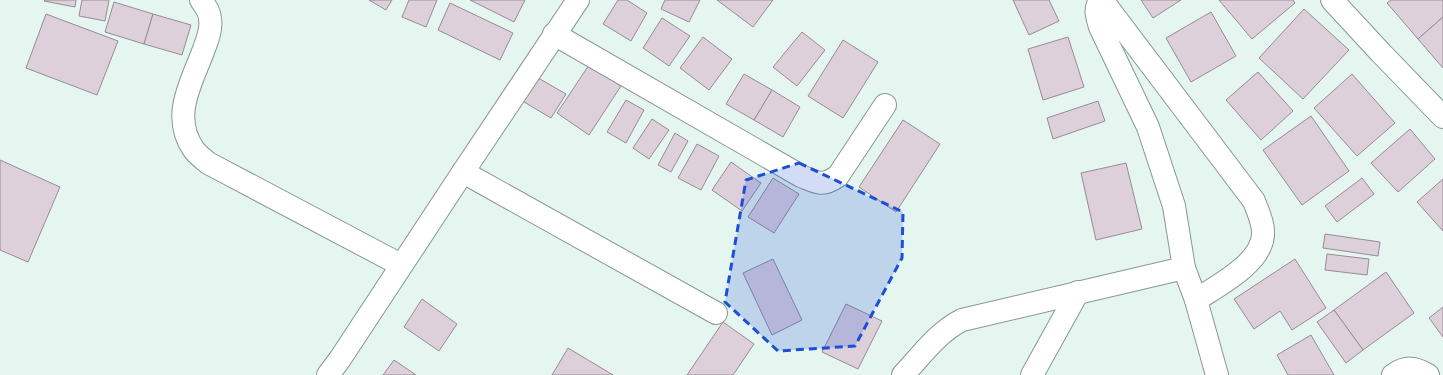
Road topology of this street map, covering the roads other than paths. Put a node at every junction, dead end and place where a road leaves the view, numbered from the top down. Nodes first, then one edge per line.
1 (201, 0) edge
2 (578, 0) edge
3 (1101, 0) edge
4 (1332, 0) edge
5 (554, 34) junction
6 (885, 105) dead end
7 (1443, 117) edge
8 (462, 172) junction
9 (401, 265) junction
10 (1184, 268) junction
11 (1078, 292) junction
12 (1196, 300) junction
13 (716, 312) dead end
14 (328, 375) edge
15 (903, 375) edge
16 (1032, 375) edge
17 (1217, 375) edge
18 (1393, 375) edge
19 (1428, 375) edge

1 - 9 street
2 - 5 street
3 - 10 street
3 - 12 street
4 - 7 street
5 - 6 street
5 - 8 street
8 - 9 street
8 - 13 street
9 - 14 street
10 - 11 street
10 - 12 street
11 - 15 street
11 - 16 street
12 - 17 street
18 - 19 street

